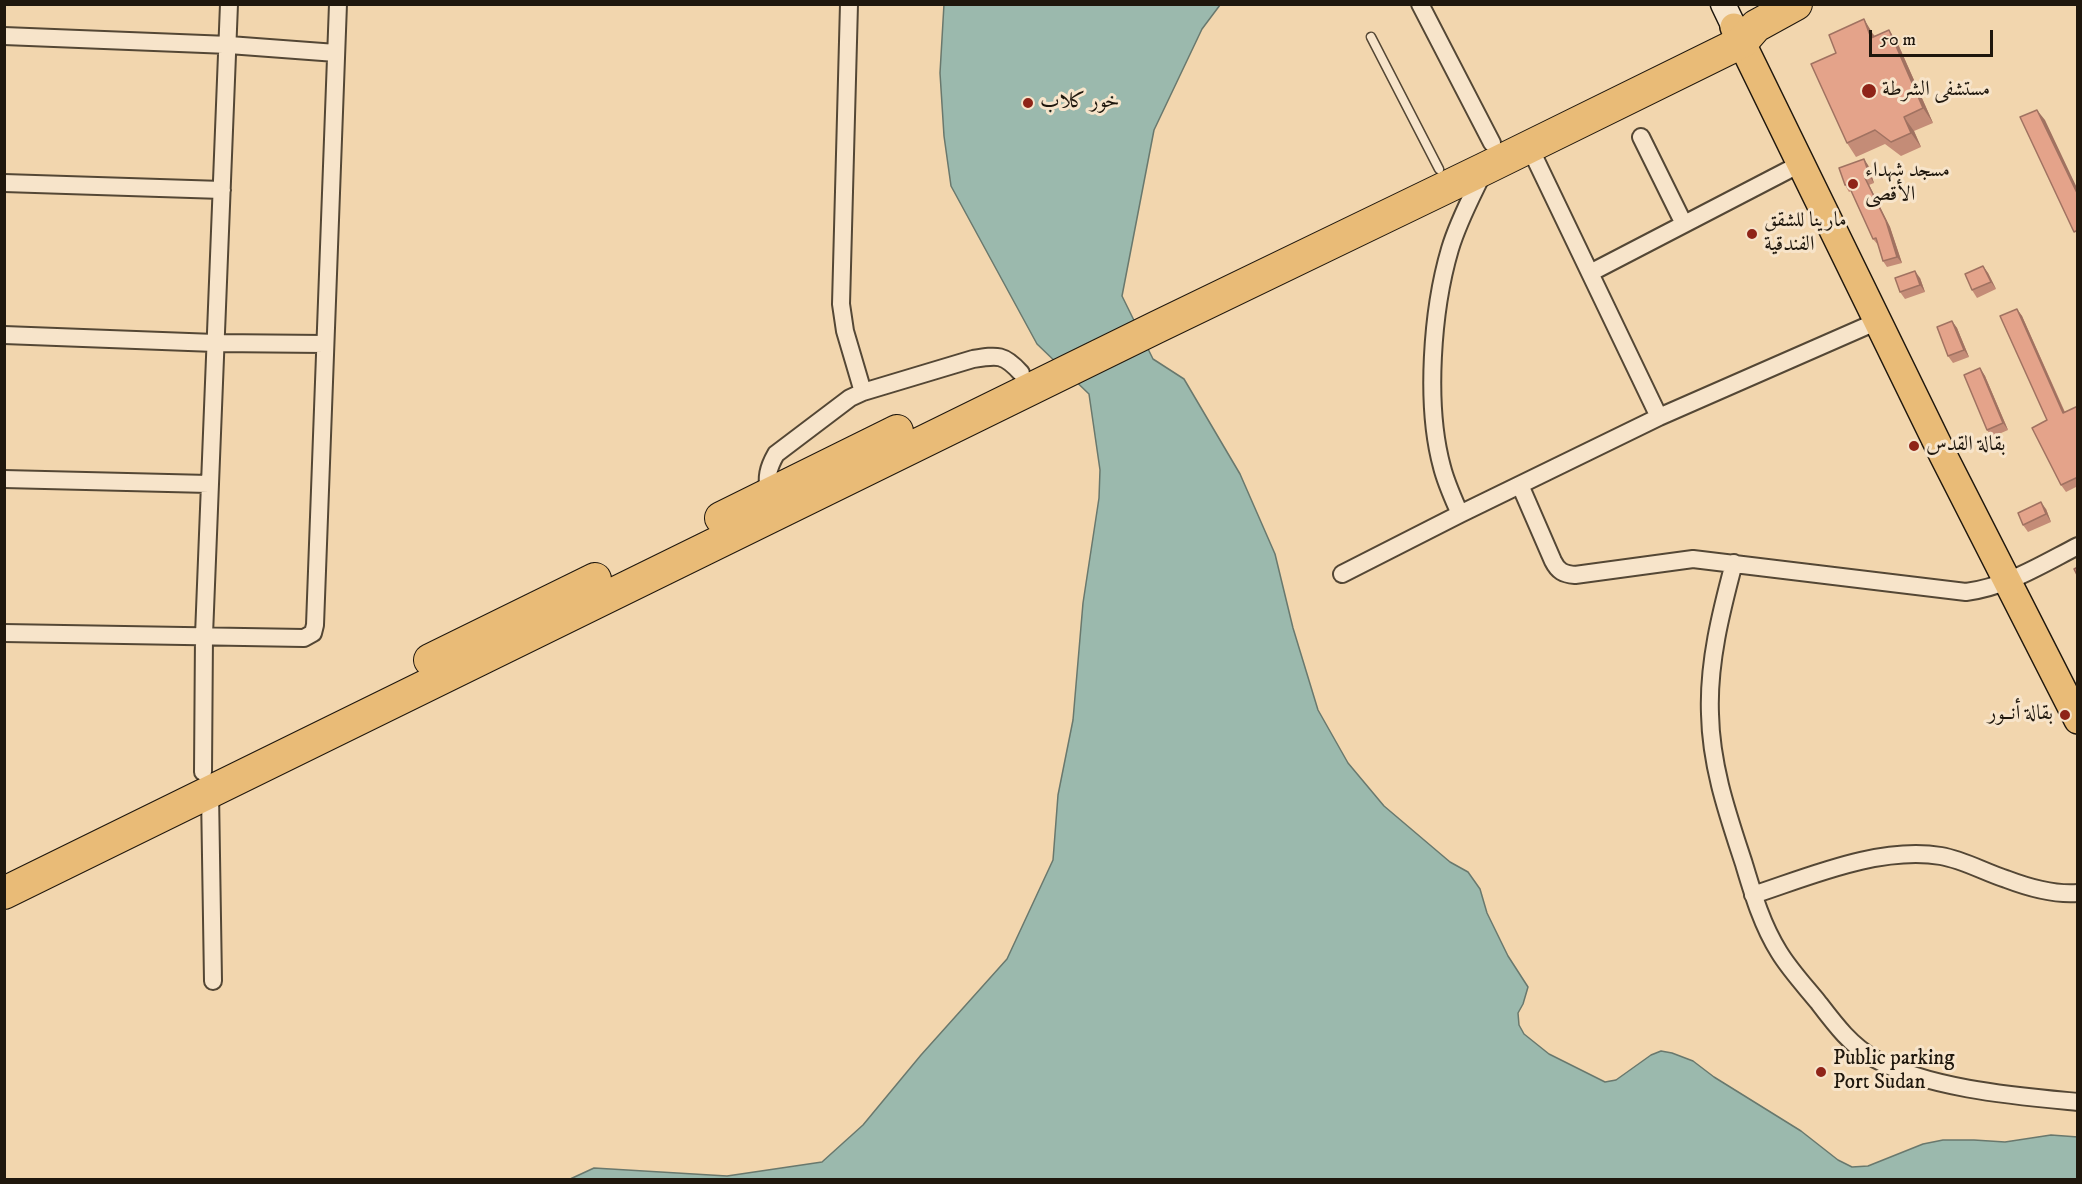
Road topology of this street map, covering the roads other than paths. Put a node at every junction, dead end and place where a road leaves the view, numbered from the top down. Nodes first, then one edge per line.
1 (229, 4) edge
2 (338, 4) edge
3 (849, 4) edge
4 (1420, 4) edge
5 (1796, 4) edge
6 (1739, 25) edge
7 (4, 36) edge
8 (1371, 37) dead end
9 (229, 45) junction
10 (336, 53) junction
11 (1641, 136) dead end
12 (1529, 146) junction
13 (1488, 156) junction
14 (1800, 164) junction
15 (1439, 169) junction
16 (4, 183) edge
17 (222, 190) junction
18 (1684, 224) junction
19 (1348, 225) junction
20 (1590, 273) junction
21 (1878, 321) junction
22 (4, 335) edge
23 (215, 343) junction
24 (325, 344) junction
25 (1032, 375) junction
26 (863, 392) junction
27 (1659, 417) junction
28 (4, 480) edge
29 (209, 484) junction
30 (1520, 485) junction
31 (769, 493) junction
32 (1460, 514) junction
33 (2078, 546) edge
34 (1734, 563) junction
35 (1342, 574) dead end
36 (2007, 582) junction
37 (4, 633) edge
38 (204, 635) junction
39 (2078, 720) edge
40 (207, 783) junction
41 (4, 872) edge
42 (4, 893) edge
43 (2078, 893) edge
44 (1753, 895) junction
45 (213, 981) dead end
46 (2078, 1102) edge

1 - 9 street
2 - 10 street
3 - 26 street
4 - 13 street
5 - 6 highway
6 - 12 highway
6 - 13 highway
6 - 14 main road
7 - 9 street
8 - 15 lane
9 - 10 street
9 - 17 street
10 - 24 street
11 - 18 street
12 - 13 highway
12 - 20 street
13 - 15 highway
13 - 19 highway
13 - 32 street
14 - 18 street
14 - 21 main road
15 - 19 highway
16 - 17 street
17 - 23 street
18 - 20 street
19 - 25 highway
20 - 27 street
21 - 27 street
21 - 36 main road
22 - 23 street
23 - 24 street
23 - 29 street
24 - 38 street
25 - 26 street
25 - 31 highway
25 - 40 highway
26 - 31 street
27 - 30 street
28 - 29 street
29 - 38 street
30 - 32 street
30 - 34 street
31 - 40 highway
32 - 35 street
33 - 36 street
34 - 36 street
34 - 44 street
36 - 39 main road
37 - 38 street
38 - 40 street
40 - 41 highway
40 - 42 highway
40 - 45 street
43 - 44 street
44 - 46 street

